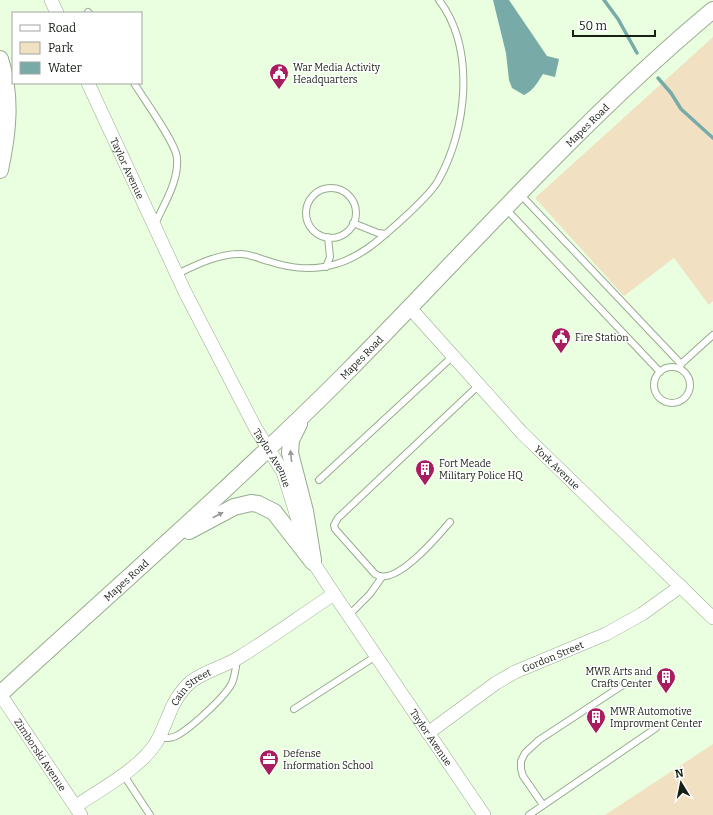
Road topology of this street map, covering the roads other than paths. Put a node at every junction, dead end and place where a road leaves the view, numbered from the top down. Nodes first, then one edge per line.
1 (51, 0) edge
2 (439, 0) edge
3 (713, 10) edge
4 (56, 12) edge
5 (0, 59) edge
6 (88, 84) edge
7 (135, 84) edge
8 (0, 170) edge
9 (519, 193) junction
10 (505, 208) junction
11 (353, 223) junction
12 (154, 226) junction
13 (386, 234) junction
14 (328, 237) junction
15 (326, 266) junction
16 (177, 274) junction
17 (410, 308) junction
18 (713, 335) edge
19 (453, 356) junction
20 (680, 366) junction
21 (660, 372) junction
22 (479, 385) junction
23 (303, 415) junction
24 (269, 450) junction
25 (319, 480) dead end
26 (450, 522) dead end
27 (160, 549) junction
28 (313, 562) junction
29 (382, 577) junction
30 (681, 586) junction
31 (334, 594) junction
32 (349, 615) junction
33 (713, 618) edge
34 (376, 656) junction
35 (238, 658) junction
36 (626, 683) dead end
37 (0, 694) edge
38 (294, 709) dead end
39 (656, 728) dead end
40 (428, 733) junction
41 (158, 738) junction
42 (123, 774) junction
43 (543, 805) junction
44 (78, 811) edge
45 (150, 815) edge
46 (484, 815) edge
47 (529, 815) edge

1 - 4 street
2 - 13 lane
3 - 9 street, Mapes Road
5 - 8 street
6 - 12 street, Taylor Avenue
7 - 12 lane
9 - 10 street, Mapes Road
9 - 20 lane
10 - 17 street, Mapes Road
10 - 21 lane
11 - 13 lane
11 - 14 lane
11 - 14 lane
12 - 16 street, Taylor Avenue
13 - 15 lane
14 - 15 lane
15 - 16 lane
16 - 24 street, Taylor Avenue
17 - 19 street, York Avenue
17 - 23 street, Mapes Road
18 - 20 lane
19 - 22 street, York Avenue
19 - 25 lane
20 - 21 lane
20 - 21 lane
22 - 29 lane
22 - 30 street, York Avenue
23 - 24 street, Mapes Road
28 -> 23 street
24 - 27 street, Mapes Road
24 - 28 street, Taylor Avenue
26 - 29 lane
27 -> 28 street
27 - 37 street, Mapes Road
28 - 31 street, Taylor Avenue
29 - 32 lane
30 - 33 street, York Avenue
30 - 40 street, Gordon Street
31 - 32 street, Taylor Avenue
31 - 35 street, Cain Street
32 - 34 street, Taylor Avenue
34 - 38 lane
34 - 40 street, Taylor Avenue
35 - 41 street, Cain Street
35 - 41 lane
36 - 43 lane
37 - 44 street, Zimborski Avenue
39 - 43 lane
40 - 46 street, Taylor Avenue
41 - 42 street, Cain Street
42 - 44 street, Cain Street
42 - 45 lane
43 - 47 lane

